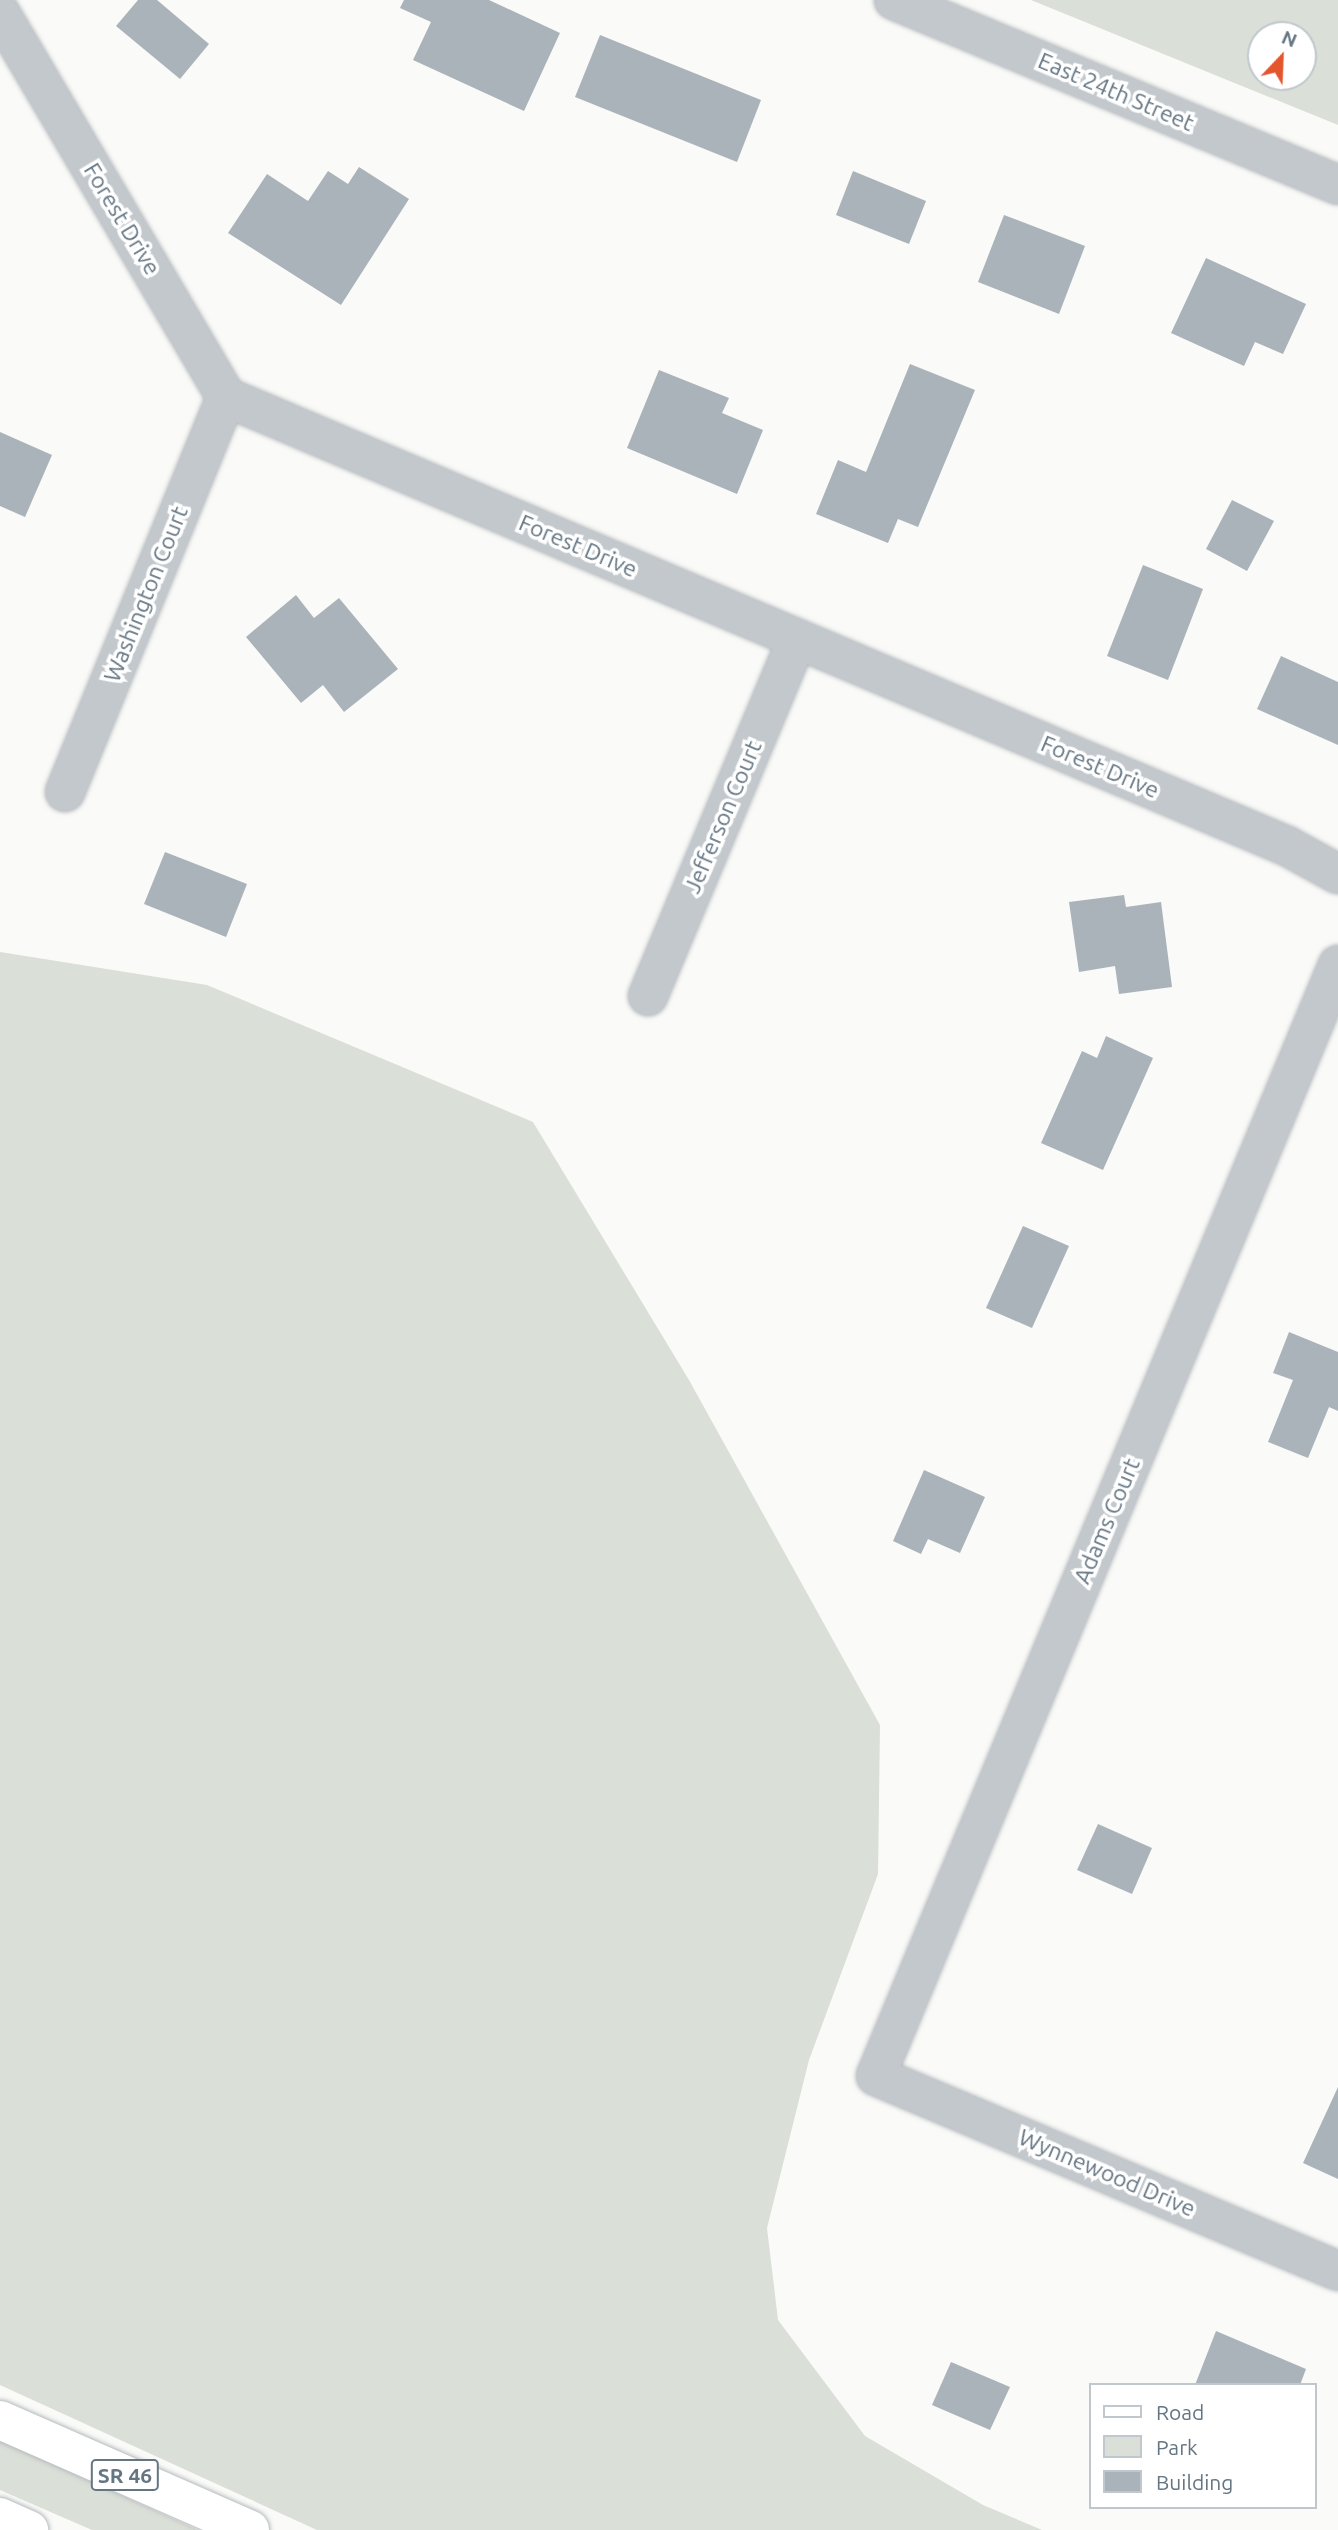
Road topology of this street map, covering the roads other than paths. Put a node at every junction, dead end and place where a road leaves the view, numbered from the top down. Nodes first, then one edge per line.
1 (894, 0) edge
2 (0, 13) edge
3 (1338, 185) edge
4 (226, 397) junction
5 (797, 639) junction
6 (65, 792) dead end
7 (1338, 874) edge
8 (1338, 965) edge
9 (648, 996) dead end
10 (876, 2076) joint
11 (1338, 2271) edge
12 (0, 2420) edge
13 (0, 2517) edge
14 (29, 2530) edge
15 (250, 2530) edge

1 - 3 street, East 24th Street
2 - 4 street, Forest Drive
4 - 5 street, Forest Drive
4 - 6 street, Washington Court
5 - 7 street, Forest Drive
5 - 9 street, Jefferson Court
8 - 10 street, Adams Court
10 - 11 street, Wynnewood Drive
12 - 15 main road, SR 46
13 - 14 main road

